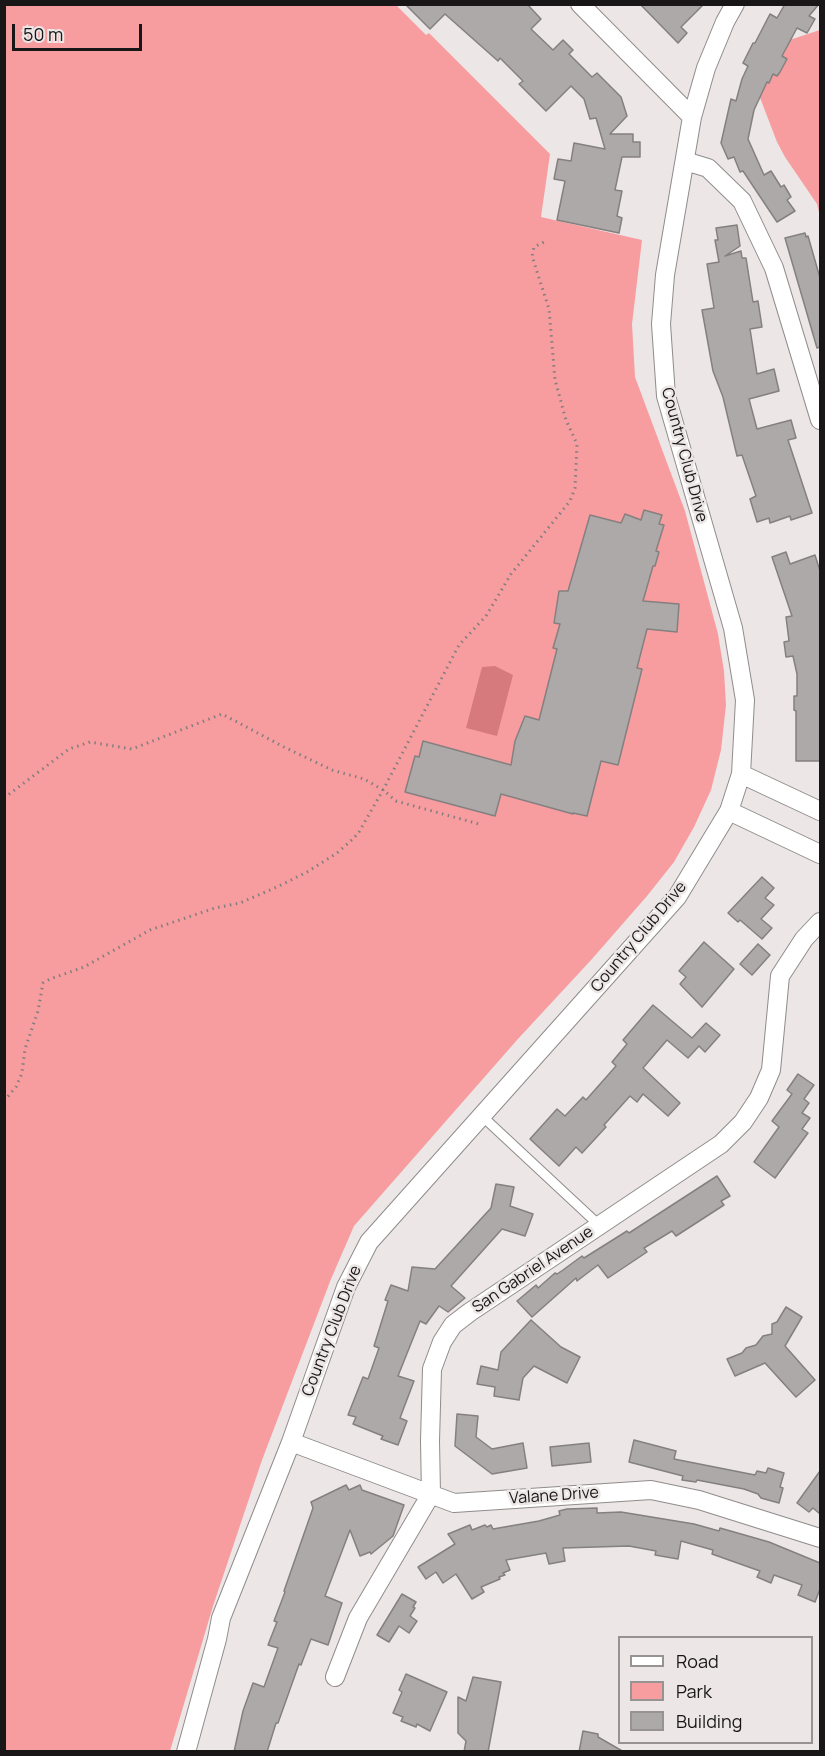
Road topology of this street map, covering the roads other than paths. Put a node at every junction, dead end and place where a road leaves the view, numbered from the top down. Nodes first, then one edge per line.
1 (580, 4) edge
2 (735, 4) edge
3 (693, 117) junction
4 (685, 161) junction
5 (820, 420) edge
6 (741, 774) junction
7 (820, 811) edge
8 (729, 812) junction
9 (820, 854) edge
10 (820, 922) edge
11 (482, 1116) junction
12 (599, 1225) junction
13 (291, 1442) junction
14 (431, 1494) junction
15 (820, 1538) edge
16 (335, 1677) dead end
17 (186, 1752) edge

1 - 3 street
2 - 3 street, Country Club Drive
3 - 4 street, Country Club Drive
4 - 5 street
4 - 6 street, Country Club Drive
6 - 7 street
6 - 8 street, Country Club Drive
8 - 9 street
8 - 11 street, Country Club Drive
10 - 12 street, San Gabriel Avenue
11 - 12 lane
11 - 13 street, Country Club Drive
12 - 14 street, San Gabriel Avenue
13 - 14 street, Valane Drive
13 - 17 street, Country Club Drive
14 - 15 street, Valane Drive
14 - 16 street

